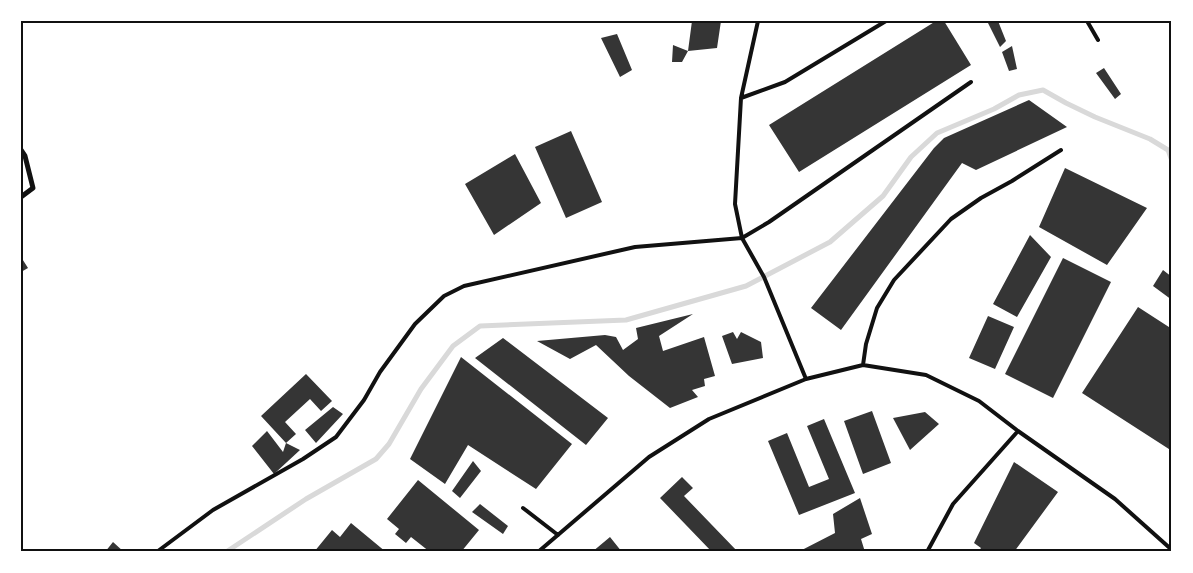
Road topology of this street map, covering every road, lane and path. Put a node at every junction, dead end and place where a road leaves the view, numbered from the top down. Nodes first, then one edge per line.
1 (758, 21) edge
2 (886, 21) edge
3 (1087, 21) edge
4 (1098, 40) dead end
5 (971, 82) dead end
6 (741, 98) junction
7 (21, 150) edge
8 (1061, 150) dead end
9 (21, 197) edge
10 (742, 238) junction
11 (863, 364) junction
12 (806, 379) junction
13 (1018, 431) junction
14 (523, 508) dead end
15 (558, 535) junction
16 (158, 550) dead end
17 (1172, 550) edge
18 (538, 552) edge
19 (927, 552) edge

1 - 6 lane
2 - 6 lane
3 - 4 lane
5 - 10 lane
6 - 10 lane
7 - 9 street
8 - 11 lane
10 - 12 lane
10 - 16 lane
11 - 12 lane
11 - 13 lane
12 - 15 lane
13 - 17 lane
13 - 19 lane
14 - 15 lane
15 - 18 lane

